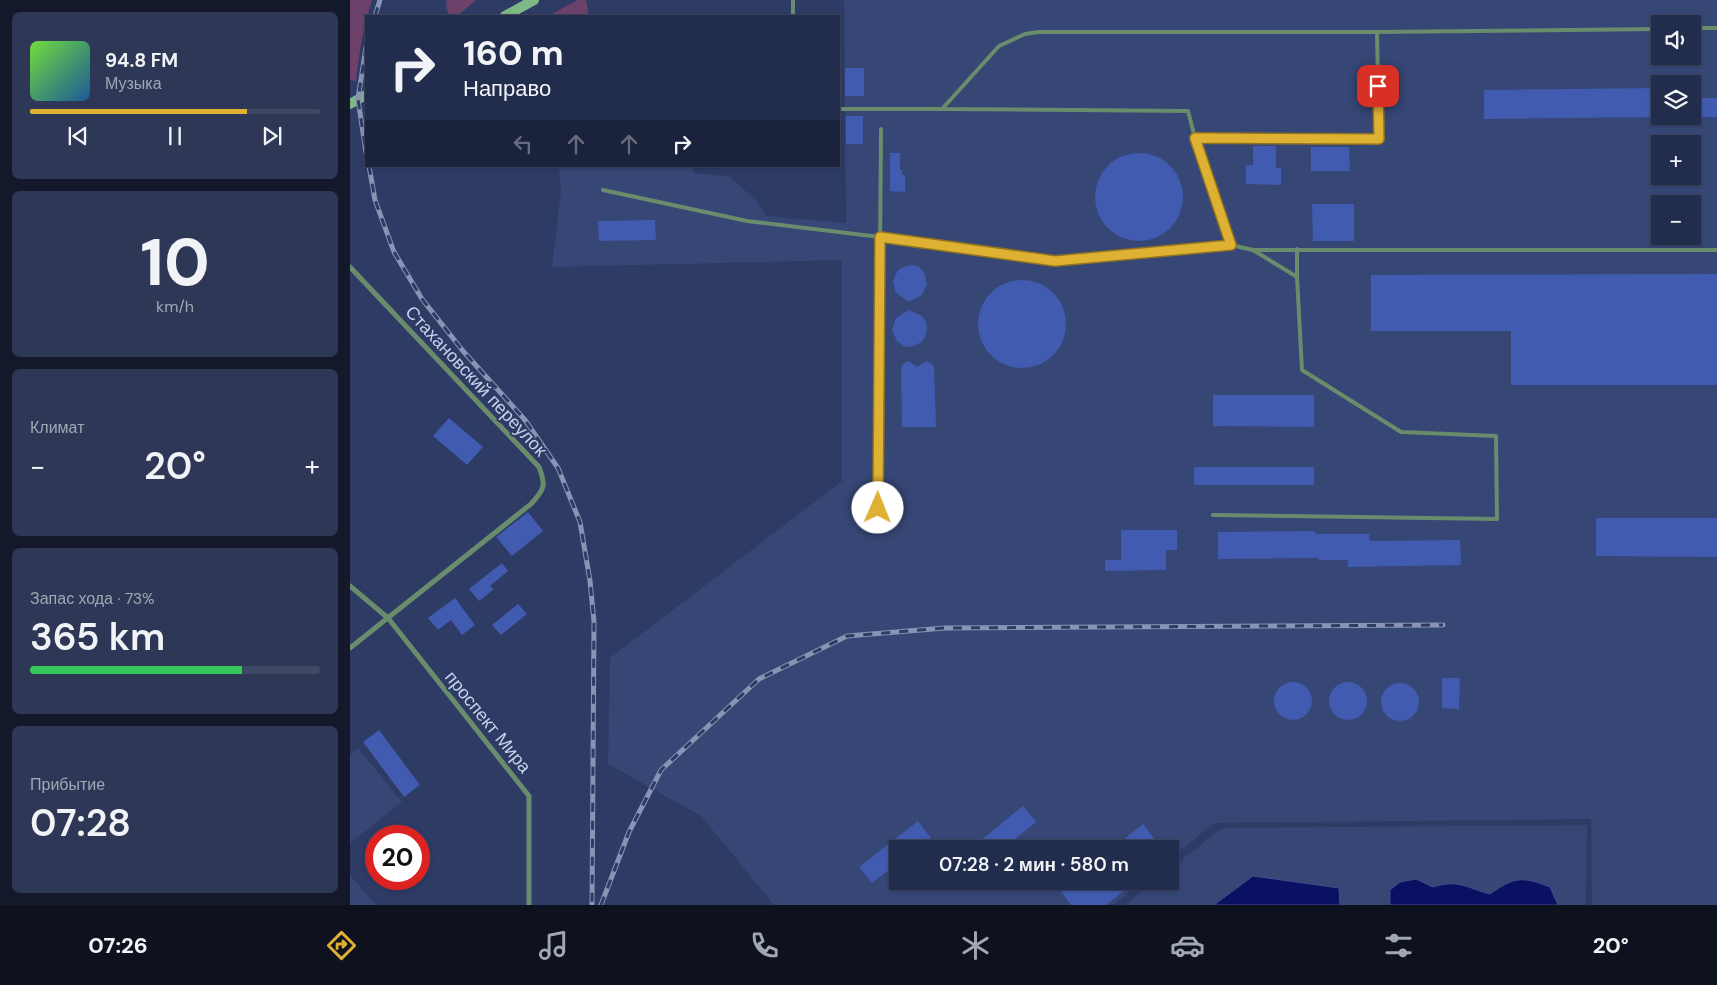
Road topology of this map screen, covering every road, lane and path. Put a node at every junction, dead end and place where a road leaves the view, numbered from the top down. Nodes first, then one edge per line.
1 (534, 0) edge
2 (793, 0) edge
3 (507, 15) edge
4 (793, 15) edge
5 (1701, 28) edge
6 (1717, 28) edge
7 (1651, 29) edge
8 (1377, 32) junction
9 (365, 96) edge
10 (350, 104) edge
11 (840, 109) edge
12 (942, 109) junction
13 (881, 130) dead end
14 (1195, 138) junction
15 (603, 190) dead end
16 (880, 237) junction
17 (1231, 245) junction
18 (1297, 249) junction
19 (1253, 250) junction
20 (1717, 250) edge
21 (350, 267) edge
22 (1297, 277) junction
23 (878, 508) dead end
24 (1213, 515) dead end
25 (350, 586) edge
26 (388, 618) junction
27 (350, 648) edge
28 (529, 905) edge

1 - 3 main road
2 - 4 lane
5 - 6 lane
7 - 8 lane
8 - 12 lane
8 - 14 lane
9 - 10 main road
11 - 12 lane
12 - 14 lane
13 - 16 lane
14 - 17 lane
15 - 16 lane
16 - 17 lane
16 - 23 lane
17 - 19 lane
18 - 19 lane
18 - 20 lane
18 - 22 lane
19 - 22 lane
21 - 26 street, Стахановский переулок
22 - 24 lane
25 - 26 street, проспект Мира
26 - 27 street, Стахановский переулок
26 - 28 street, проспект Мира

